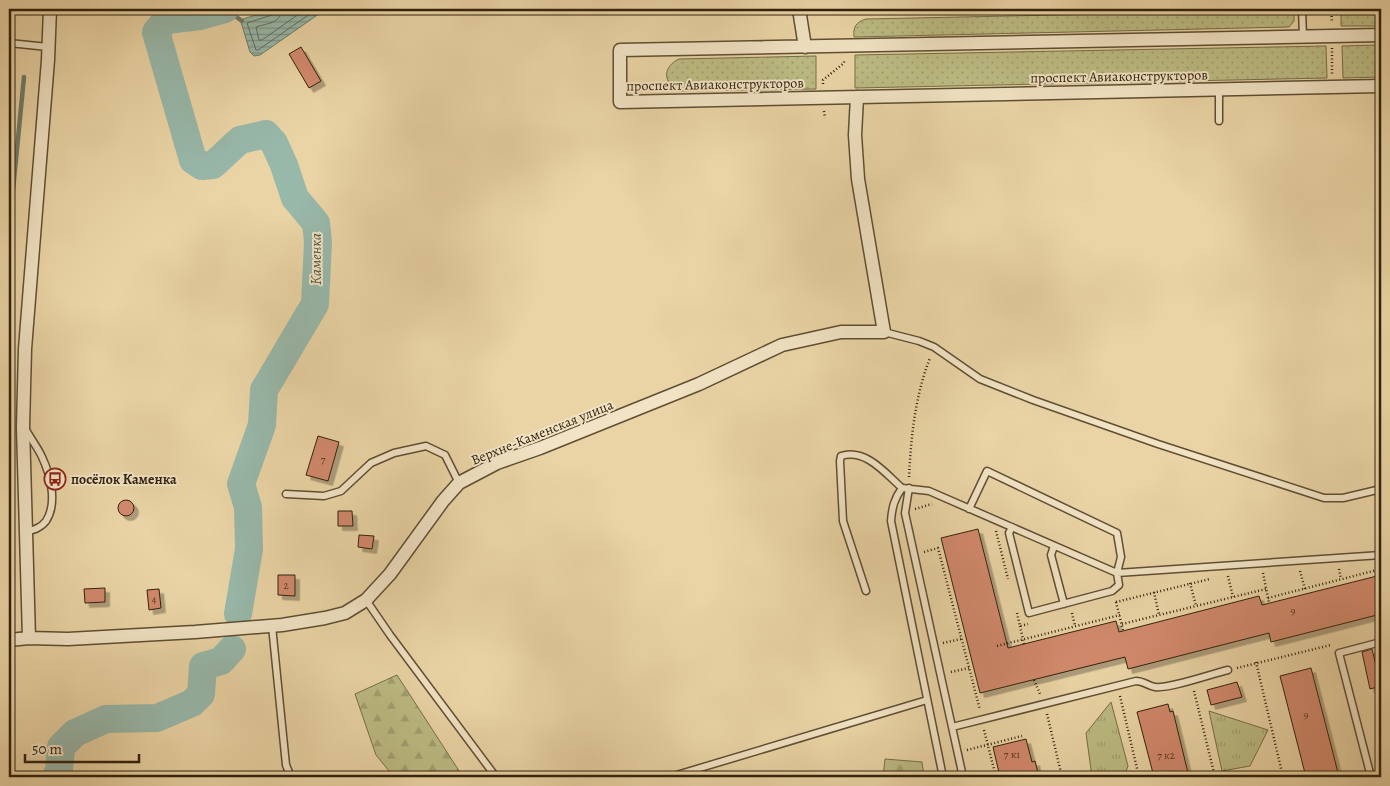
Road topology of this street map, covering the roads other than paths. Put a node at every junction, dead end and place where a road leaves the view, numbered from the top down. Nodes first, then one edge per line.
1 (50, 9) edge
2 (798, 9) edge
3 (1302, 9) edge
4 (1381, 35) edge
5 (1303, 36) junction
6 (9, 43) edge
7 (48, 47) junction
8 (805, 47) junction
9 (1381, 86) edge
10 (1219, 89) junction
11 (856, 97) junction
12 (1219, 121) dead end
13 (884, 332) junction
14 (24, 427) junction
15 (459, 483) junction
16 (905, 488) junction
17 (1381, 489) edge
18 (286, 494) dead end
19 (969, 508) junction
20 (1012, 527) junction
21 (26, 532) junction
22 (1054, 546) junction
23 (1381, 555) edge
24 (1117, 573) junction
25 (866, 591) dead end
26 (366, 600) junction
27 (1064, 604) junction
28 (272, 626) junction
29 (30, 638) junction
30 (9, 640) edge
31 (1381, 642) edge
32 (1228, 670) road end
33 (927, 700) junction
34 (952, 727) junction
35 (291, 777) edge
36 (496, 777) edge
37 (670, 777) edge
38 (943, 777) edge
39 (963, 777) edge
40 (1371, 777) edge

1 - 7 street
2 - 8 street
3 - 5 lane
4 - 5 street, проспект Авиаконструкторов
5 - 8 street, проспект Авиаконструкторов
6 - 7 lane
7 - 14 street
8 - 11 street, проспект Авиаконструкторов
9 - 10 street, проспект Авиаконструкторов
10 - 11 street, проспект Авиаконструкторов
10 - 12 lane
11 - 13 street
13 - 15 street, Верхне-Каменская улица
13 - 17 lane
14 - 21 street
14 - 21 lane
15 - 18 lane
15 - 26 street, Верхне-Каменская улица
16 - 19 lane
16 - 25 lane
16 - 33 lane
16 - 34 lane
19 - 20 lane
19 - 24 lane
20 - 22 lane
20 - 27 lane
21 - 29 street
22 - 24 lane
22 - 27 lane
23 - 24 lane
24 - 27 lane
26 - 28 street, Верхне-Каменская улица
26 - 36 lane
28 - 29 street, Верхне-Каменская улица
28 - 35 lane
29 - 30 street, Верхне-Каменская улица
31 - 40 lane
32 - 34 lane
33 - 37 lane
33 - 38 lane
34 - 39 lane

